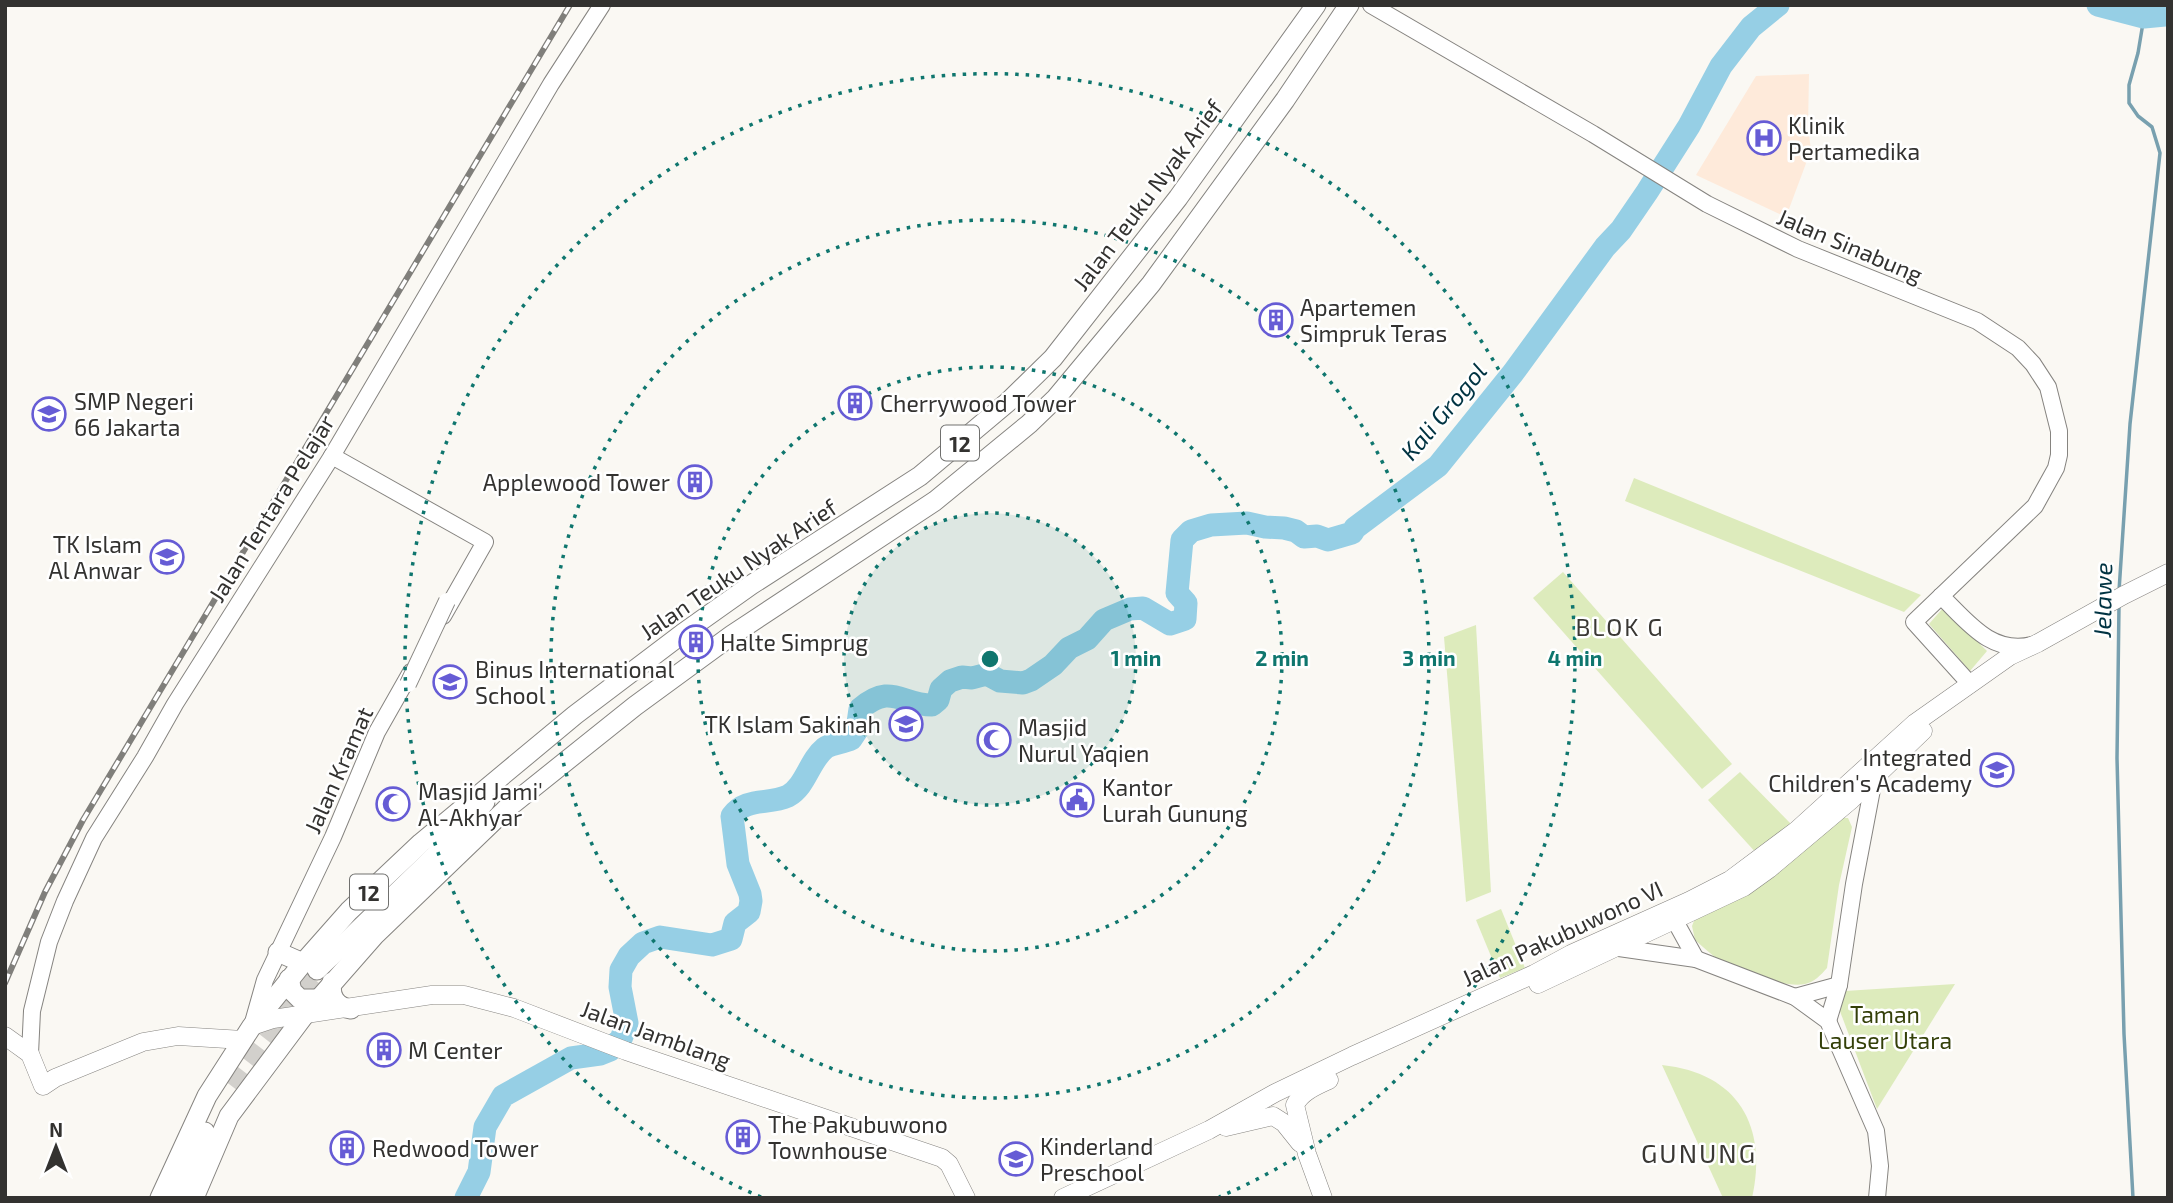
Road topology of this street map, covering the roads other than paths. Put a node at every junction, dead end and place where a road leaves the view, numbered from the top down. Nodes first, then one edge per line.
1 (603, 5) edge
2 (1316, 5) edge
3 (1349, 5) edge
4 (1371, 5) edge
5 (332, 456) junction
6 (480, 540) junction
7 (2168, 573) edge
8 (1941, 596) junction
9 (2038, 643) junction
10 (1970, 684) junction
11 (504, 776) junction
12 (1874, 779) junction
13 (1851, 800) junction
14 (505, 810) junction
15 (1863, 836) junction
16 (452, 839) junction
17 (1672, 916) junction
18 (1619, 948) junction
19 (281, 953) junction
20 (1696, 959) junction
21 (317, 972) junction
22 (289, 979) junction
23 (1839, 985) junction
24 (1795, 997) junction
25 (317, 999) junction
26 (351, 1009) junction
27 (303, 1017) junction
28 (1828, 1021) junction
29 (249, 1031) junction
30 (5, 1036) edge
31 (30, 1054) junction
32 (268, 1062) junction
33 (229, 1084) tunnel mouth
34 (1209, 1130) junction
35 (1307, 1154) junction
36 (160, 1198) edge
37 (176, 1198) edge
38 (194, 1198) edge
39 (966, 1198) edge
40 (1063, 1198) edge
41 (1323, 1198) edge
42 (1877, 1198) edge

1 - 5 street, Jalan Tentara Pelajar
2 - 11 highway, Jalan Teuku Nyak Arief / 12
3 - 14 highway, Jalan Teuku Nyak Arief / 12
4 - 8 street, Jalan Sinabung
5 - 6 street
5 - 31 street, Jalan Tentara Pelajar
6 - 19 street, bridge
6 - 19 street, Jalan Kramat
7 - 9 main road, Jalan Pakubuwono VI
8 - 9 street
8 - 10 street, Jalan Sinabung
9 - 10 main road, Jalan Pakubuwono VI
9 - 12 main road, Jalan Pakubuwono VI
10 - 17 main road, Jalan Pakubuwono VI
11 - 16 highway, 12
11 - 21 highway, Jalan Teuku Nyak Arief / 12
12 - 13 main road, Jalan Pakubuwono VI
12 - 15 street
13 - 15 street
13 - 17 main road, Jalan Pakubuwono VI
14 - 16 highway, 12
14 - 21 highway, Jalan Teuku Nyak Arief / 12
15 - 23 street
16 - 21 highway, 12
17 - 18 main road, Jalan Pakubuwono VI
17 - 20 street
17 - 34 main road, Jalan Pakubuwono VI
18 - 20 street
18 - 35 main road, Jalan Pakubuwono VI
19 - 21 highway
19 - 29 street
20 - 24 street
21 - 22 highway, Jalan Teuku Nyak Arief / 12
21 - 25 highway, Jalan Teuku Nyak Arief / 12
21 - 26 highway
22 - 25 highway
22 - 29 highway, Jalan Teuku Nyak Arief / 12
23 - 24 street
23 - 28 street
24 - 28 street
25 - 27 highway, Jalan Teuku Nyak Arief / 12
26 - 27 main road, Jalan Jamblang
26 - 39 main road, Jalan Jamblang
27 - 29 main road, Jalan Jamblang
27 - 32 highway, Jalan Teuku Nyak Arief / 12
28 - 42 street
29 - 31 main road, Jalan Jamblang
29 - 32 highway
29 - 36 highway, Jalan Teuku Nyak Arief / 12
30 - 31 main road
32 - 38 highway, Jalan Teuku Nyak Arief / 12
33 - 37 highway
34 - 35 main road
34 - 40 main road, Jalan Pakubuwono VI
35 - 41 main road

